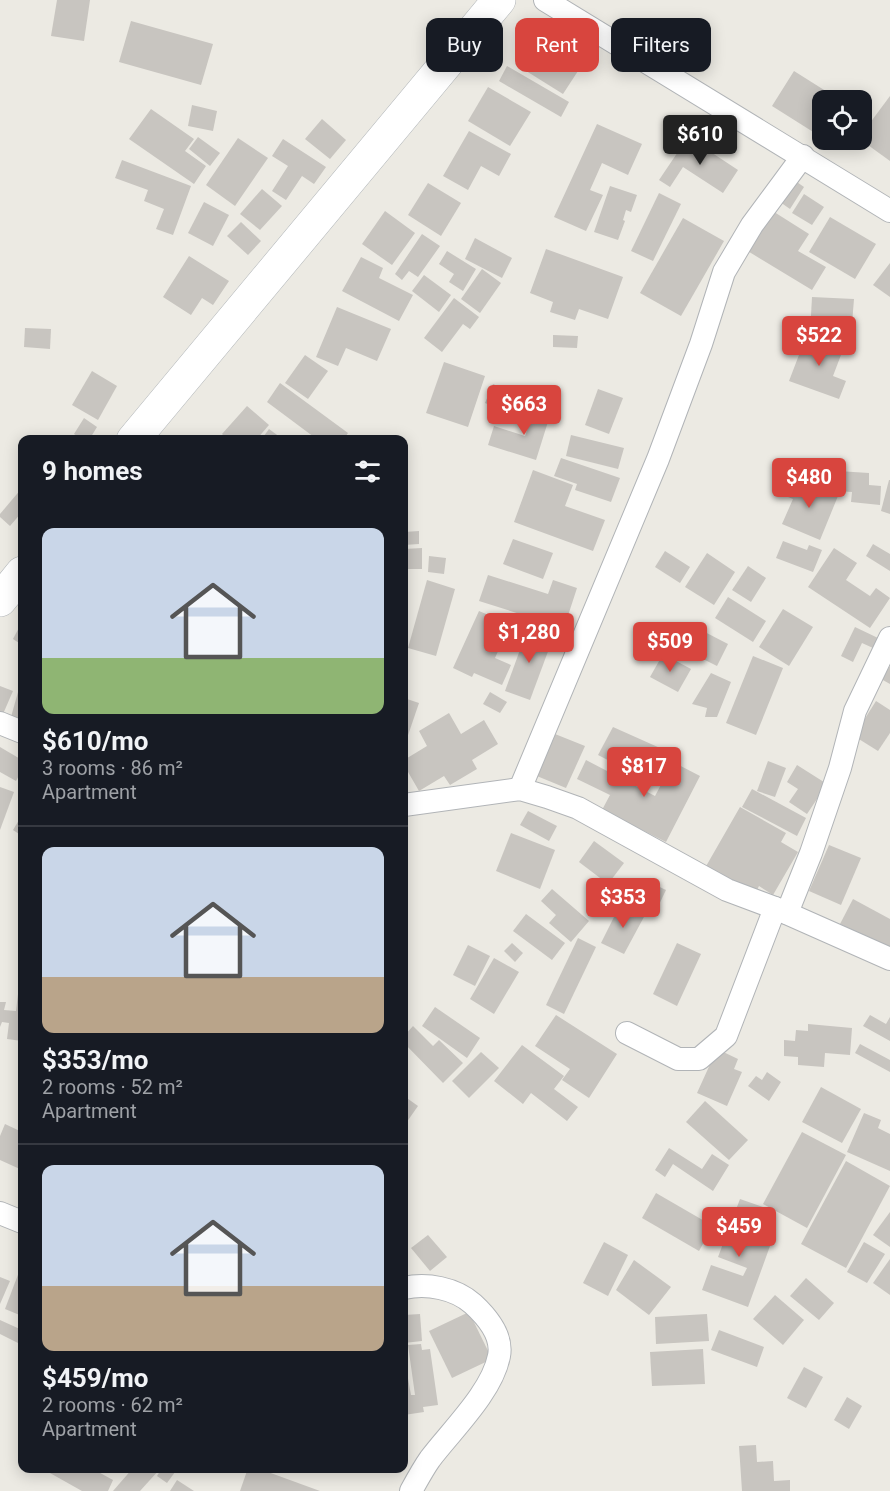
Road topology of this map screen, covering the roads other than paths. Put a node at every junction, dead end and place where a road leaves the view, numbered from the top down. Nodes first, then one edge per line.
1 (499, 0) edge
2 (545, 0) edge
3 (803, 156) junction
4 (890, 211) edge
5 (137, 435) edge
6 (18, 578) edge
7 (0, 600) edge
8 (890, 638) edge
9 (0, 723) edge
10 (18, 730) edge
11 (520, 789) junction
12 (408, 804) edge
13 (781, 910) junction
14 (890, 959) edge
15 (627, 1033) dead end
16 (0, 1213) edge
17 (18, 1220) edge
18 (408, 1288) edge
19 (411, 1491) edge

1 - 5 main road
2 - 3 street
3 - 4 street
3 - 11 street
6 - 7 main road
8 - 13 street
9 - 10 street
11 - 12 street
11 - 13 street
13 - 14 street
13 - 15 street
16 - 17 street
18 - 19 street

